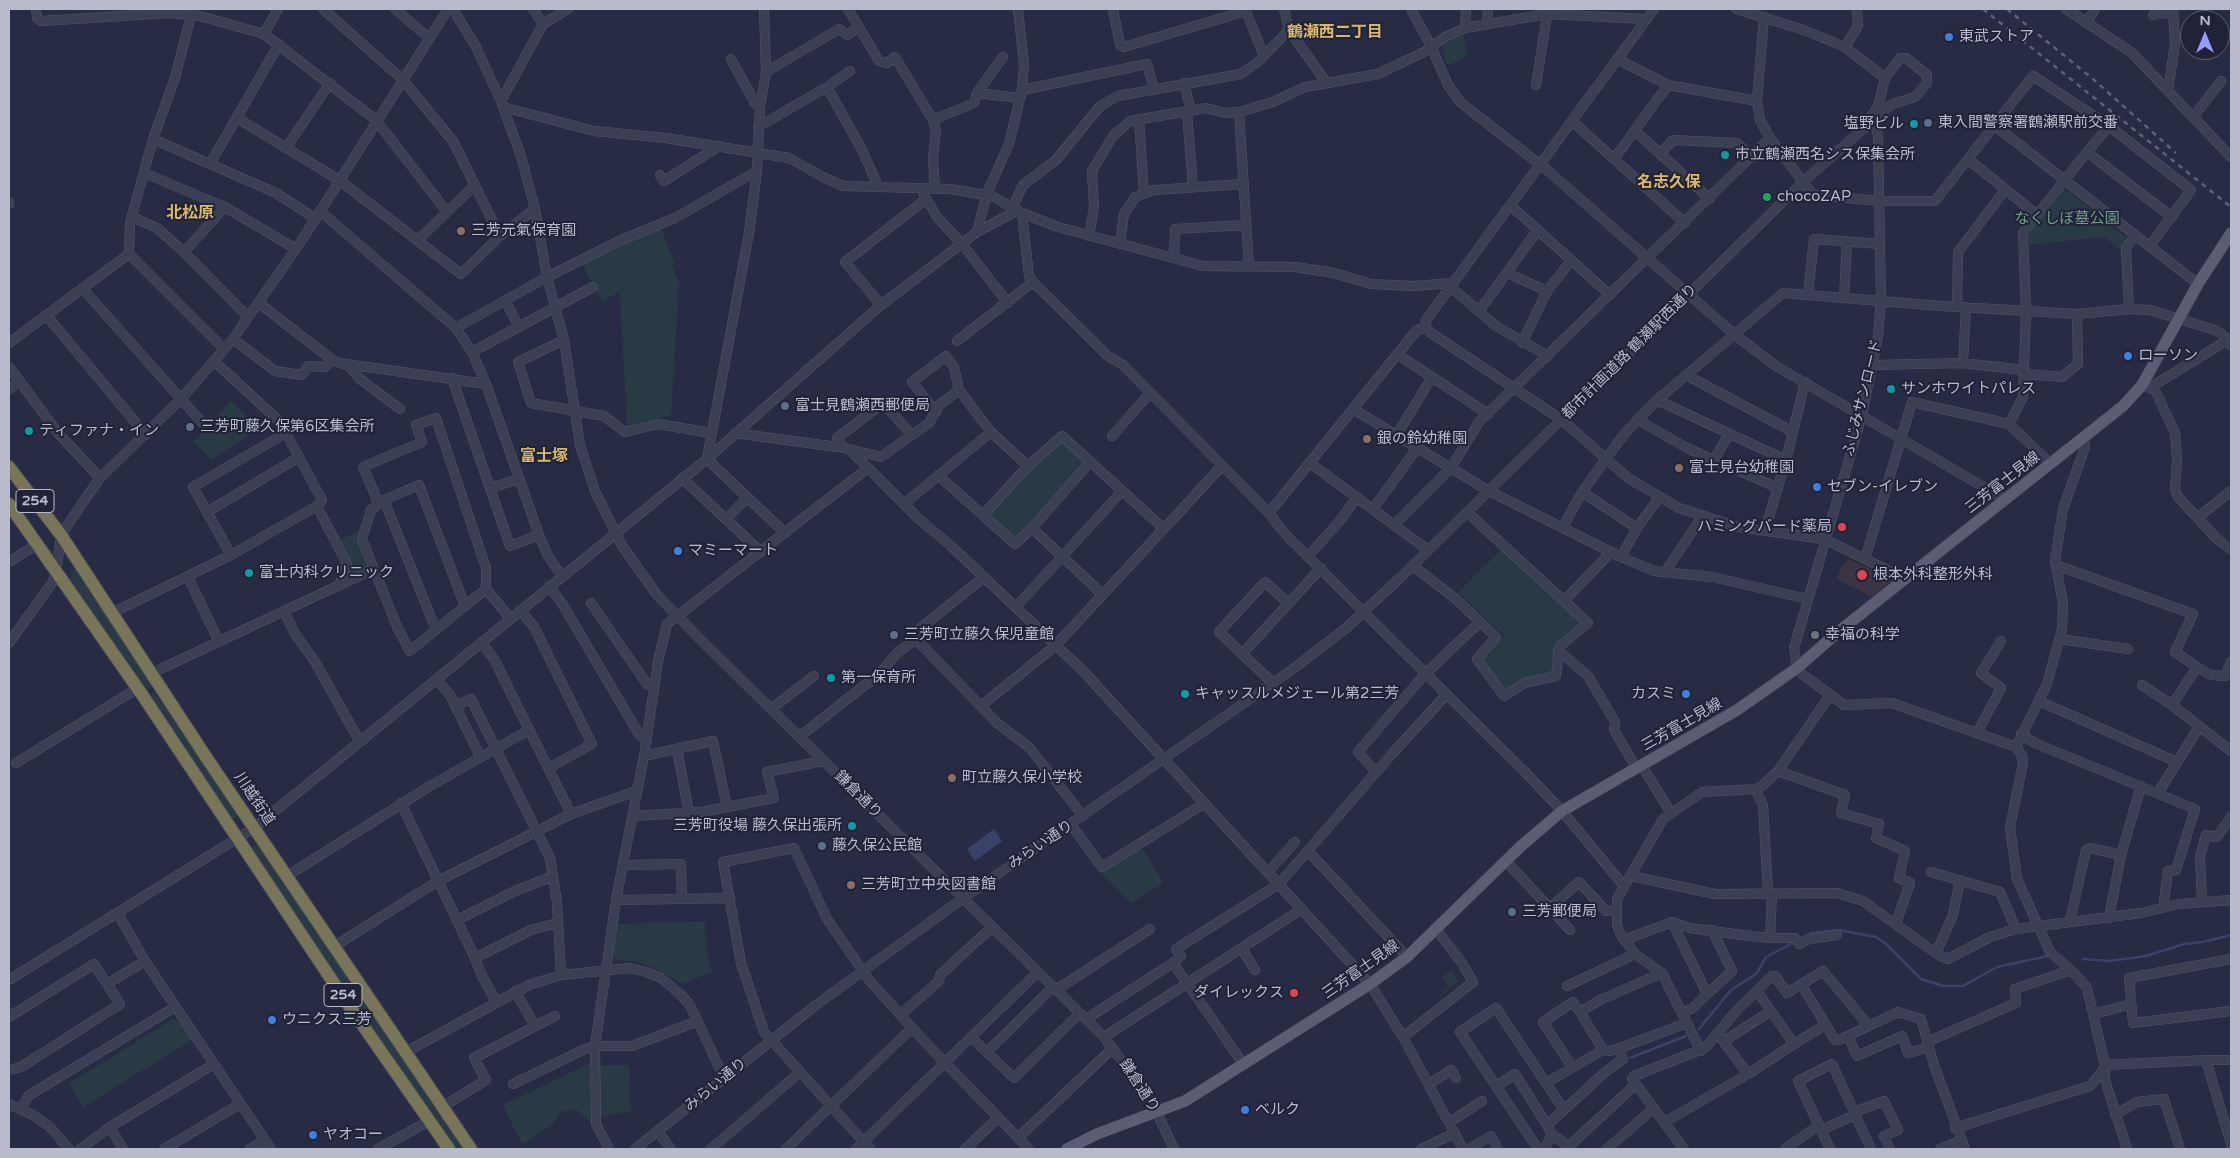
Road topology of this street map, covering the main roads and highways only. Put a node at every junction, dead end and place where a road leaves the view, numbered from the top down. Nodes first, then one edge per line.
1 (2231, 232) edge
2 (9, 467) edge
3 (9, 504) edge
4 (1074, 1147) edge
5 (449, 1149) edge
6 (471, 1149) edge

1 - 4 main road, 三芳富士見線
2 - 6 highway, 川越街道 / 254
3 - 5 highway, 254

